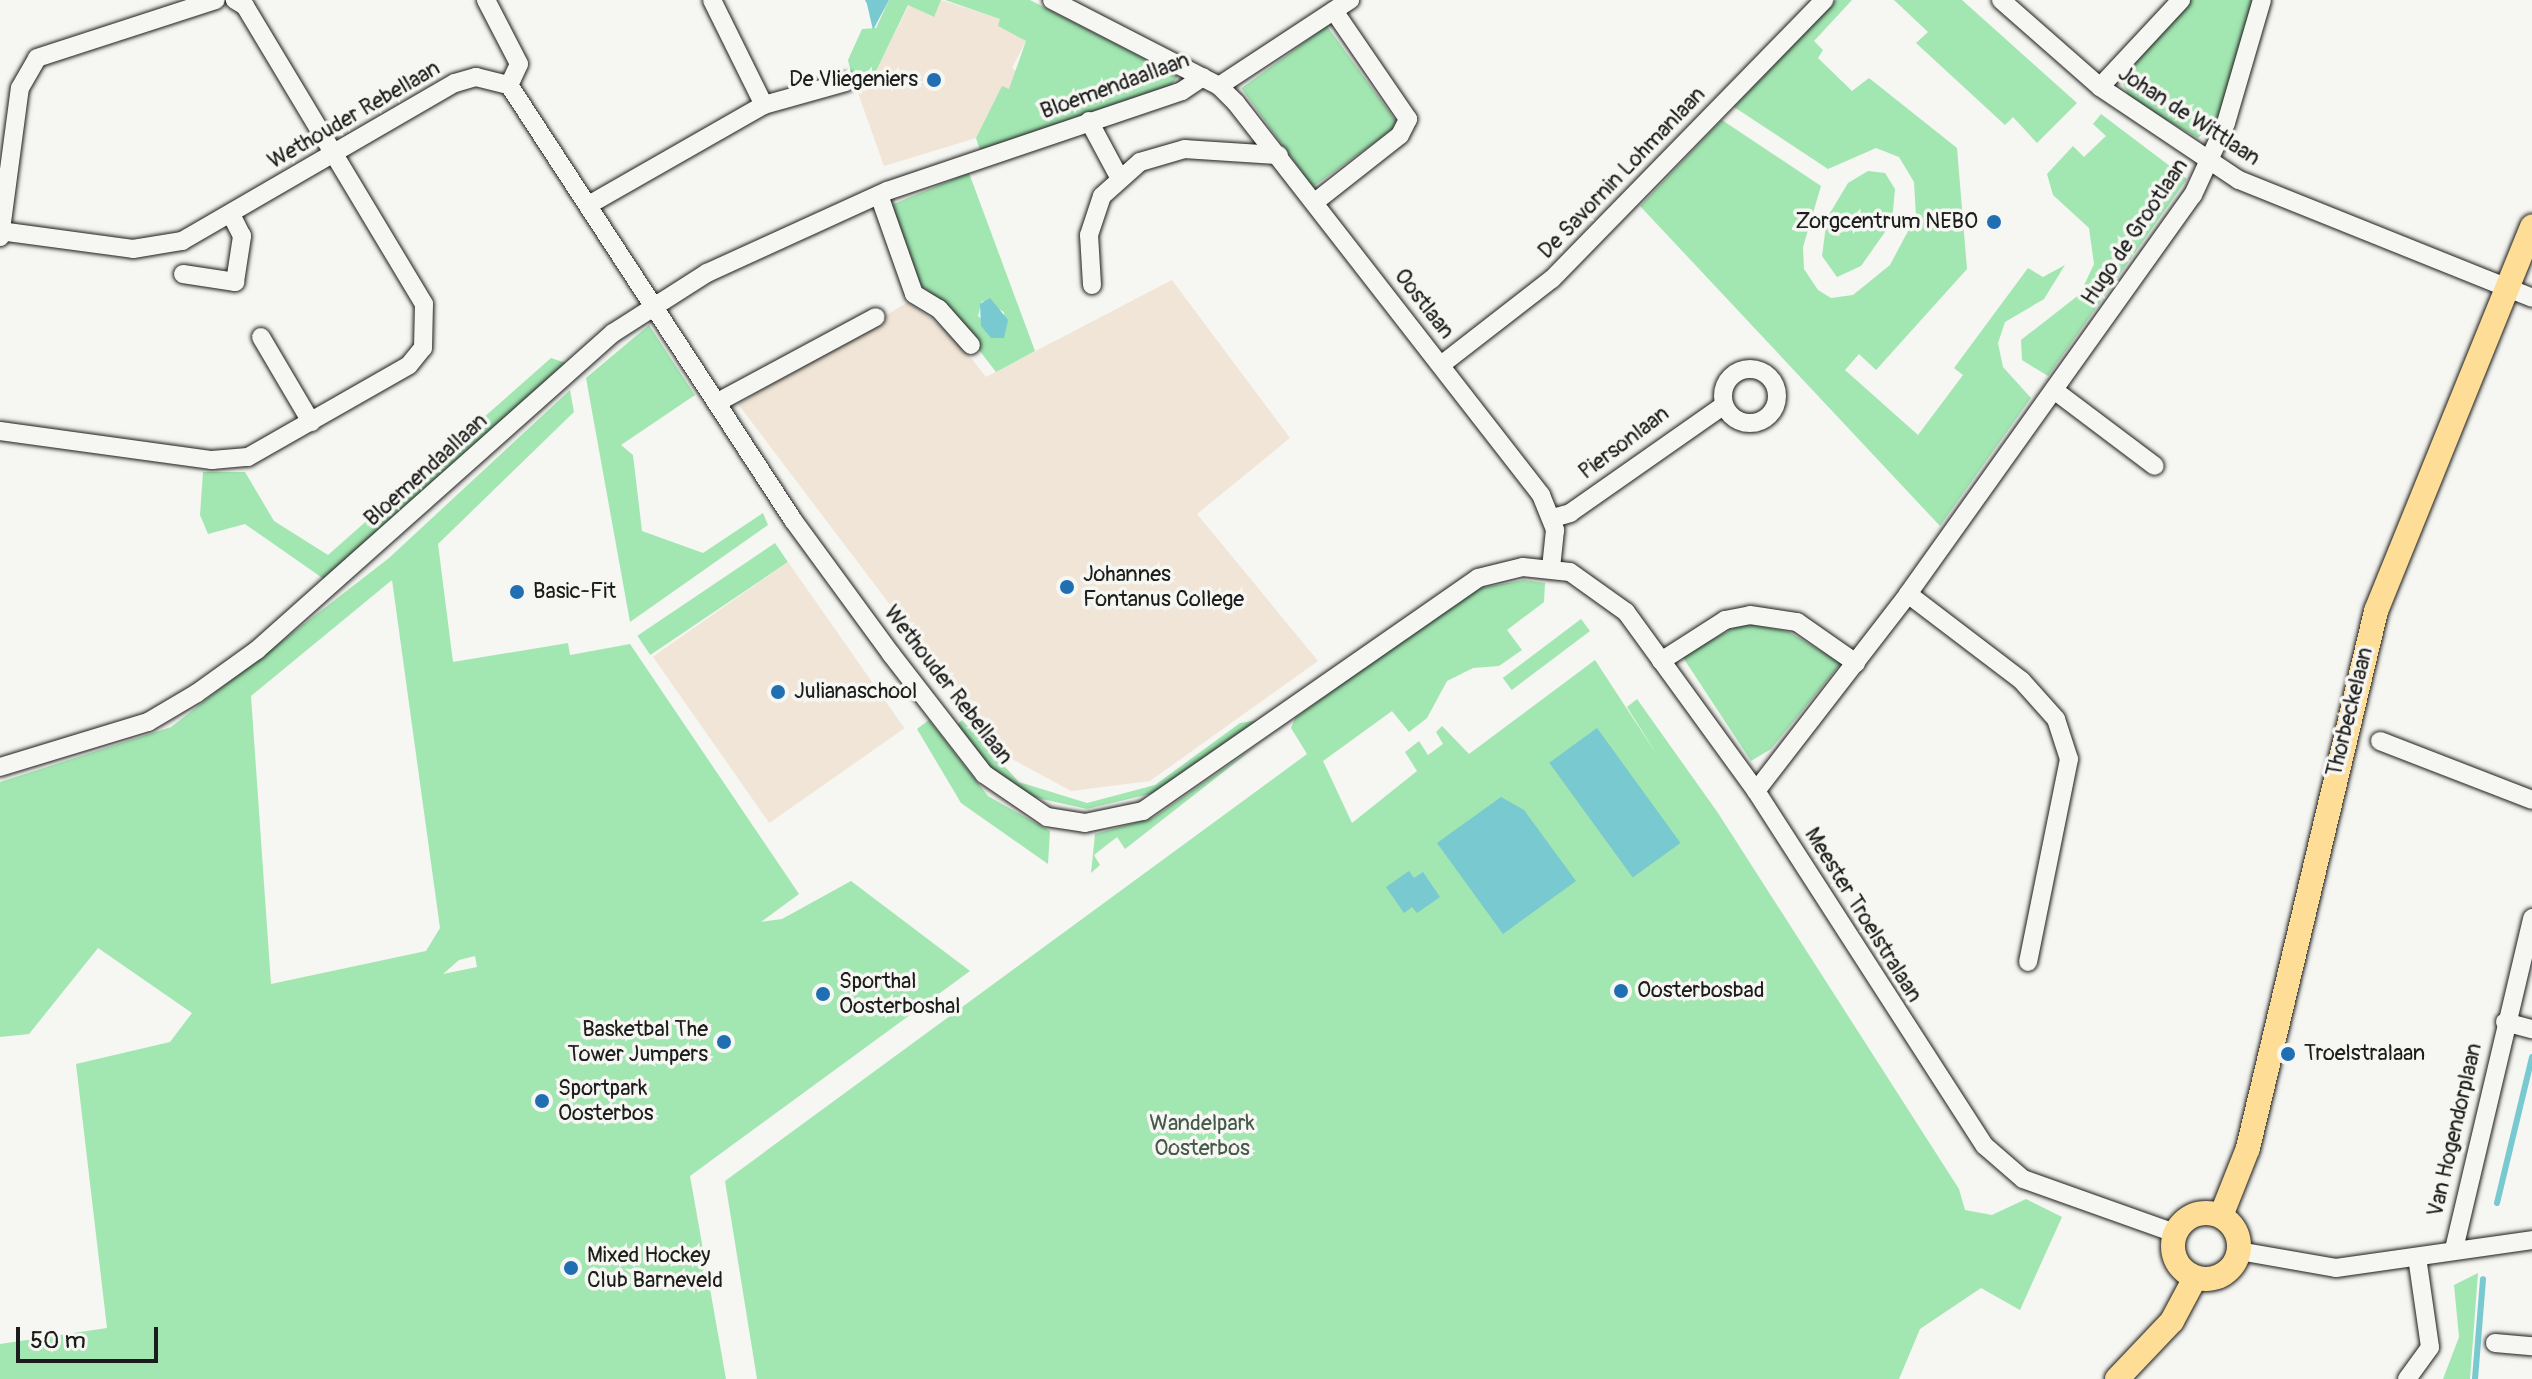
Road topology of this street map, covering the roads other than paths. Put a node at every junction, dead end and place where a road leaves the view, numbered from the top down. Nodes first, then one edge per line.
1 (216, 0) edge
2 (235, 0) edge
3 (486, 0) edge
4 (712, 0) edge
5 (1052, 0) edge
6 (1350, 0) edge
7 (1824, 0) edge
8 (2001, 0) edge
9 (2181, 0) edge
10 (2262, 0) edge
11 (164, 8) edge
12 (1334, 11) junction
13 (846, 82) dead end
14 (1211, 82) junction
15 (509, 85) junction
16 (2100, 87) junction
17 (764, 105) junction
18 (1089, 121) junction
19 (6, 136) edge
20 (332, 155) junction
21 (1279, 155) junction
22 (2211, 162) junction
23 (1119, 177) junction
24 (879, 195) junction
25 (1315, 202) junction
26 (592, 203) junction
27 (232, 216) junction
28 (2532, 226) edge
29 (0, 231) edge
30 (0, 237) edge
31 (183, 274) dead end
32 (1092, 285) dead end
33 (2508, 289) junction
34 (2532, 298) edge
35 (656, 304) junction
36 (876, 317) dead end
37 (261, 337) dead end
38 (971, 345) dead end
39 (1441, 365) junction
40 (2054, 390) junction
41 (718, 402) junction
42 (1724, 405) dead end
43 (311, 422) junction
44 (0, 431) edge
45 (2155, 466) dead end
46 (1553, 518) junction
47 (1551, 567) junction
48 (1908, 594) junction
49 (1661, 661) junction
50 (1856, 663) junction
51 (2380, 741) dead end
52 (0, 767) edge
53 (1756, 791) junction
54 (2532, 800) edge
55 (2532, 918) edge
56 (2028, 962) dead end
57 (2505, 1022) junction
58 (2532, 1029) edge
59 (2221, 1216) junction
60 (2175, 1233) junction
61 (2532, 1240) edge
62 (2454, 1249) junction
63 (2239, 1251) junction
64 (2417, 1257) junction
65 (2195, 1278) junction
66 (2495, 1343) dead end
67 (2532, 1346) edge
68 (2117, 1379) edge
69 (2407, 1379) edge

1 - 11 street
2 - 20 street
3 - 15 street
4 - 17 street
5 - 14 street
6 - 12 street, Bloemendaallaan
7 - 39 street, De Savornin Lohmanlaan
8 - 16 street, Johan de Wittlaan
9 - 16 street
10 - 22 street, Hugo de Grootlaan
11 - 19 street
12 - 14 street, Bloemendaallaan
12 - 25 street
13 - 17 street
14 - 18 street, Bloemendaallaan
14 - 21 street, Oostlaan
15 - 20 street, Wethouder Rebellaan
15 - 26 street, Wethouder Rebellaan
16 - 22 street, Johan de Wittlaan
17 - 26 street
18 - 23 street
18 - 24 street, Bloemendaallaan
19 - 29 street
20 - 27 street, Wethouder Rebellaan
20 - 43 street
21 - 23 street
21 - 25 street, Oostlaan
22 - 33 street, Johan de Wittlaan
22 - 40 street, Hugo de Grootlaan
23 - 32 street
24 - 35 street, Bloemendaallaan
24 - 38 street
25 - 39 street, Oostlaan
26 - 35 street, Wethouder Rebellaan
27 - 29 street, Wethouder Rebellaan
27 - 31 street
28 - 33 main road, Thorbeckelaan
29 - 30 street
33 - 34 street, Johan de Wittlaan
33 - 59 main road, Thorbeckelaan
35 - 41 street, Wethouder Rebellaan
35 - 52 street, Bloemendaallaan
36 - 41 street
37 - 43 street
39 - 46 street, Oostlaan
40 - 45 street
40 - 48 street, Hugo de Grootlaan
41 - 47 street, Wethouder Rebellaan
42 - 46 street, Piersonlaan
43 - 44 street
46 - 47 street
47 - 49 street, Meester Troelstralaan
48 - 50 street, Hugo de Grootlaan
48 - 56 street
49 - 50 street
49 - 53 street, Meester Troelstralaan
50 - 53 street, Hugo de Grootlaan
51 - 54 street
53 - 60 street, Meester Troelstralaan
55 - 57 street, Van Hogendorplaan
57 - 58 street, Van Hogendorplaan
57 - 62 street, Van Hogendorplaan
59 - 60 main road
59 - 63 main road
60 - 65 main road
61 - 62 street
62 - 64 street
63 - 64 street
63 - 65 main road
64 - 69 street
65 - 68 main road
66 - 67 street

